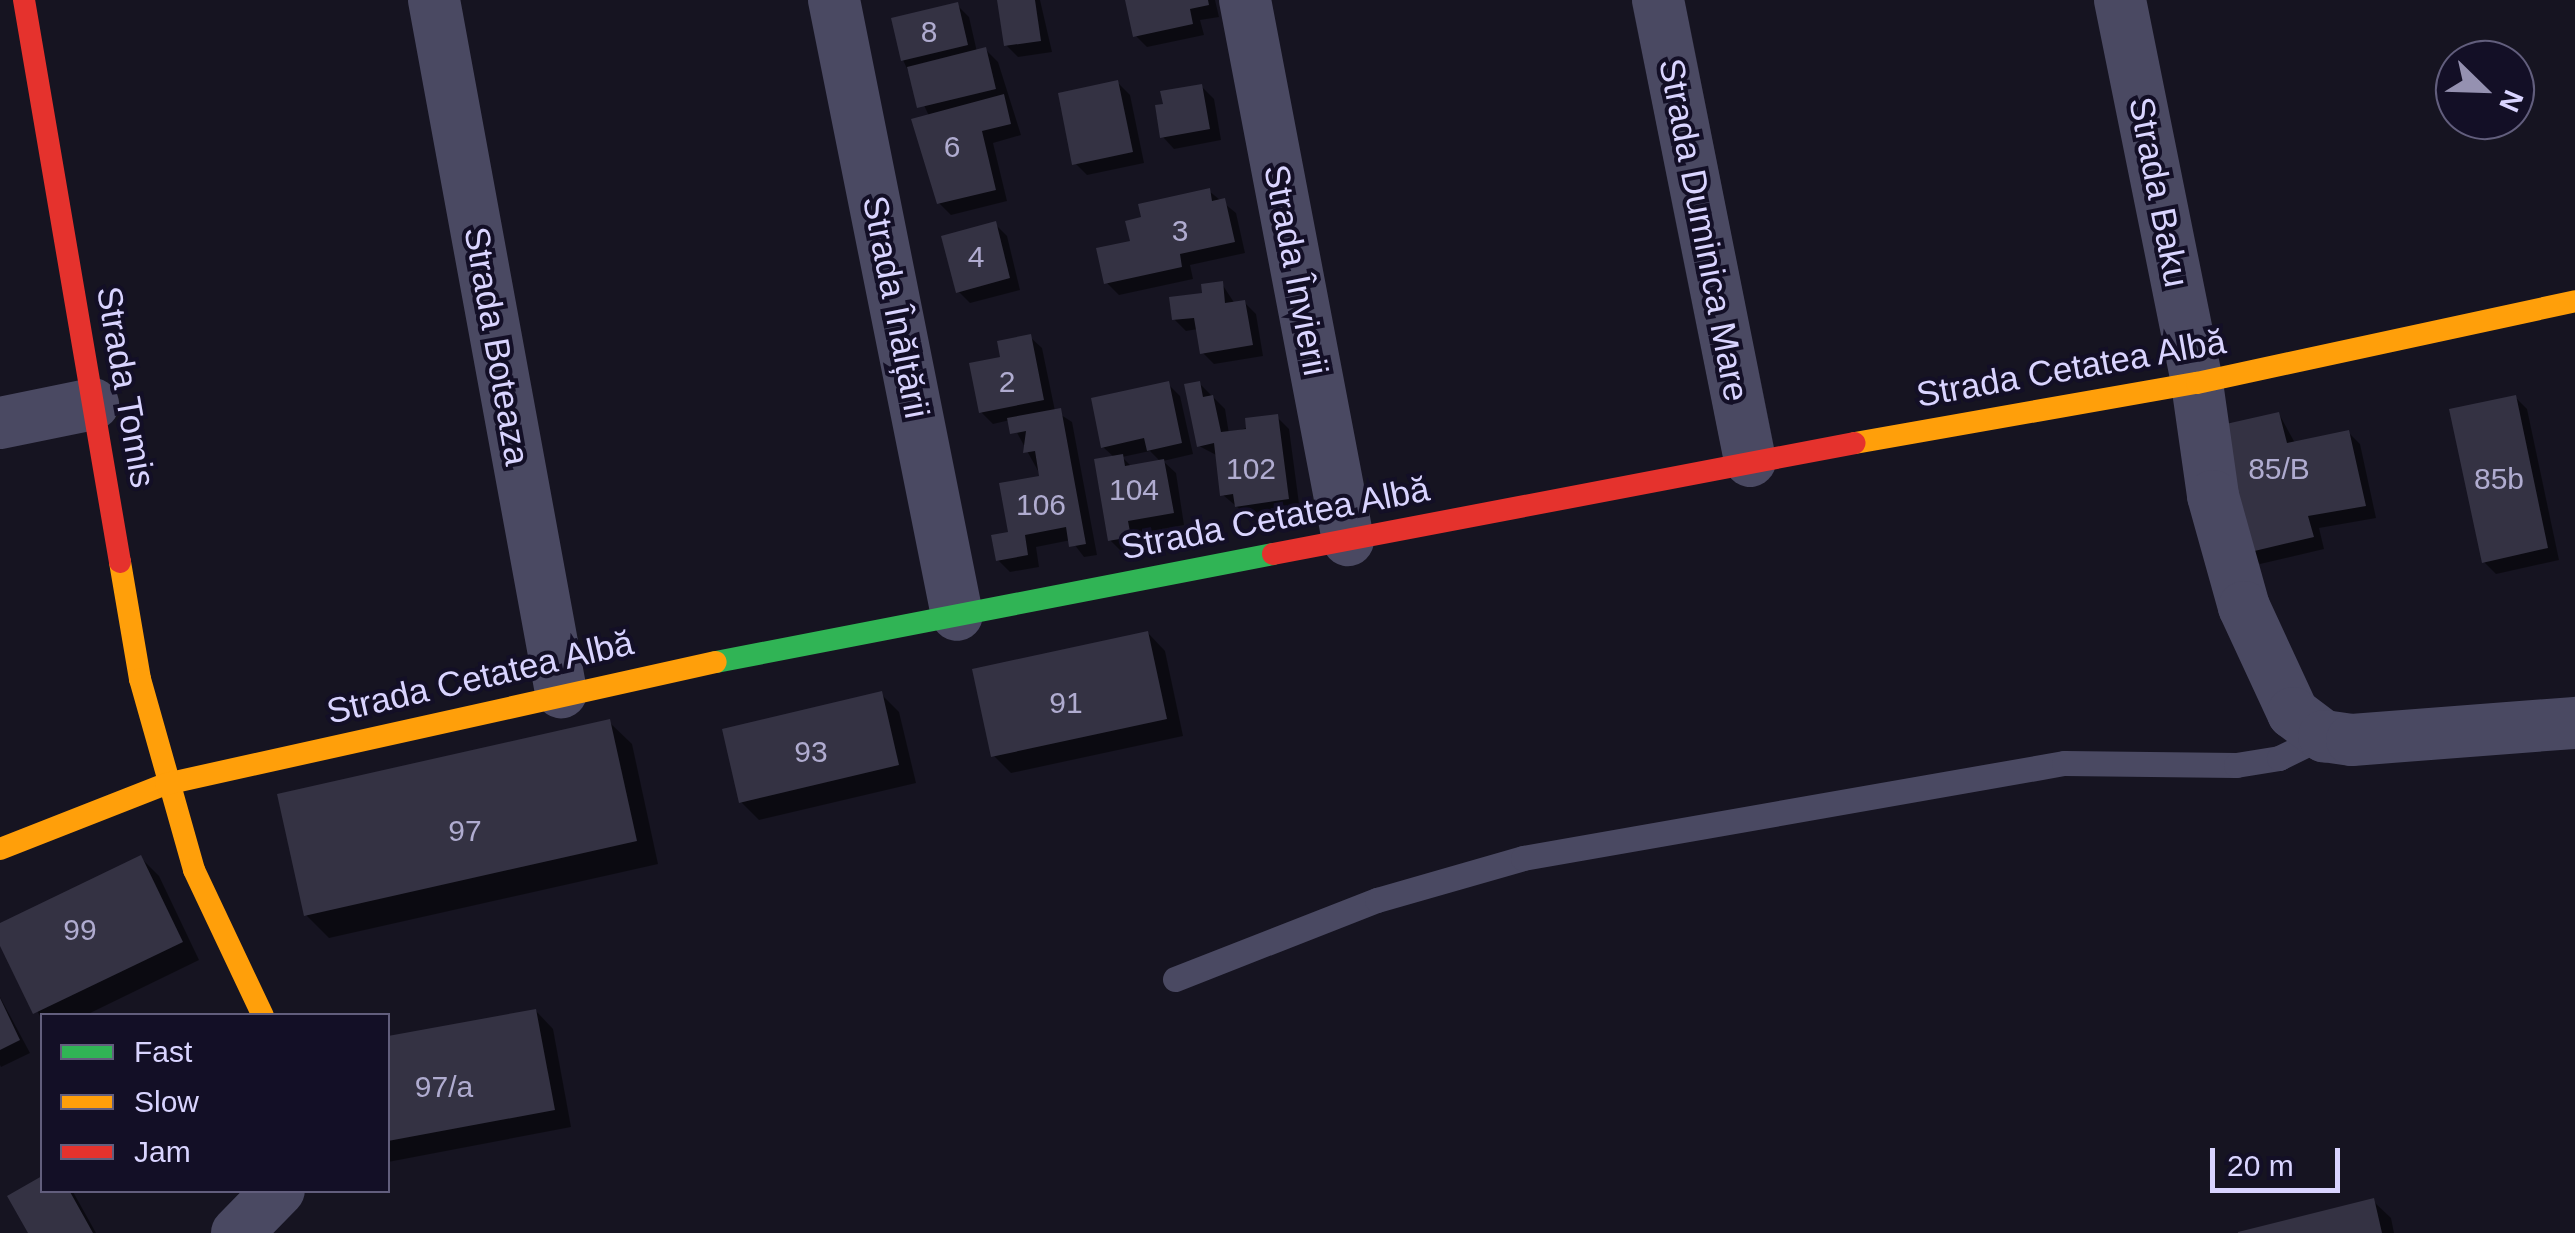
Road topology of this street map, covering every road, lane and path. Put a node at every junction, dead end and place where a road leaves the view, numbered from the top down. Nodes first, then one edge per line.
1 (24, 0) edge
2 (434, 0) edge
3 (834, 0) edge
4 (1245, 0) edge
5 (1658, 0) edge
6 (2120, 0) edge
7 (2575, 301) edge
8 (2197, 383) junction
9 (93, 404) junction
10 (0, 423) edge
11 (1750, 461) junction
12 (1348, 540) junction
13 (957, 614) junction
14 (561, 692) junction
15 (2575, 723) edge
16 (2324, 736) junction
17 (166, 784) junction
18 (0, 849) edge
19 (1175, 979) dead end
20 (262, 1013) edge
21 (276, 1193) edge
22 (237, 1233) edge

1 - 9 street, Strada Tomis
2 - 14 street, Strada Boteaza
3 - 13 street, Strada Înălțării
4 - 12 street, Strada Învierii
5 - 11 street, Strada Duminica Mare
6 - 8 street, Strada Baku
7 - 8 street, Strada Cetatea Albă
8 - 11 street, Strada Cetatea Albă
8 - 16 street, Strada Baku
9 - 10 street
9 - 17 street, Strada Tomis
11 - 12 street, Strada Cetatea Albă
12 - 13 street, Strada Cetatea Albă
13 - 14 street, Strada Cetatea Albă
14 - 17 street, Strada Cetatea Albă
15 - 16 street
16 - 19 lane
17 - 18 street, Strada Cetatea Albă
17 - 20 street, Strada Tomis
21 - 22 street

